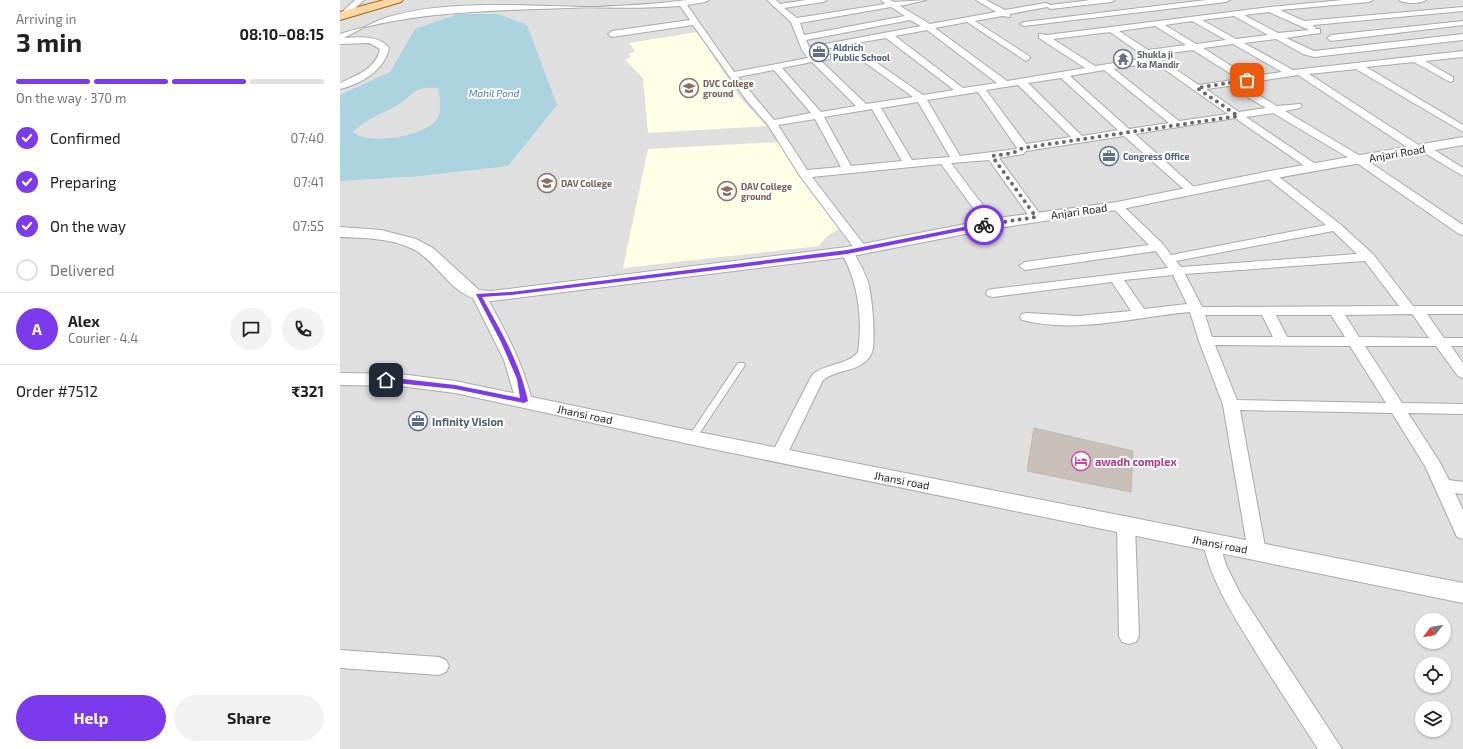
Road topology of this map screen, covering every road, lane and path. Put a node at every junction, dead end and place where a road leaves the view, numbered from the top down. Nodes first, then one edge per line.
1 (360, 0) edge
2 (397, 0) edge
3 (705, 0) edge
4 (771, 0) edge
5 (824, 0) edge
6 (922, 0) edge
7 (980, 0) edge
8 (1037, 0) edge
9 (1111, 0) edge
10 (1226, 0) edge
11 (1369, 0) edge
12 (1403, 0) edge
13 (1422, 0) edge
14 (1213, 1) edge
15 (602, 2) edge
16 (888, 2) edge
17 (682, 3) junction
18 (780, 6) junction
19 (1049, 6) junction
20 (1270, 9) junction
21 (1463, 9) edge
22 (1003, 13) junction
23 (1235, 13) junction
24 (911, 17) junction
25 (341, 18) edge
26 (1067, 18) junction
27 (1194, 18) junction
28 (969, 20) junction
29 (795, 21) junction
30 (696, 22) junction
31 (1156, 23) junction
32 (1463, 23) edge
33 (1024, 24) junction
34 (1303, 24) junction
35 (356, 26) junction
36 (928, 27) junction
37 (1414, 28) junction
38 (1111, 29) junction
39 (1317, 31) junction
40 (1377, 33) junction
41 (612, 34) dead end
42 (888, 35) junction
43 (938, 35) junction
44 (1277, 36) junction
45 (340, 37) edge
46 (925, 37) dead end
47 (1463, 37) edge
48 (801, 38) junction
49 (1045, 38) junction
50 (1331, 38) junction
51 (912, 40) dead end
52 (1437, 40) junction
53 (340, 41) edge
54 (1234, 42) junction
55 (844, 43) junction
56 (899, 43) junction
57 (1400, 44) junction
58 (884, 46) dead end
59 (1194, 47) junction
60 (868, 49) dead end
61 (806, 50) junction
62 (1353, 50) junction
63 (853, 51) junction
64 (1147, 53) junction
65 (1463, 54) edge
66 (1026, 58) dead end
67 (814, 59) junction
68 (1156, 59) junction
69 (1415, 59) junction
70 (1376, 63) junction
71 (1356, 65) junction
72 (776, 67) junction
73 (1108, 68) junction
74 (1094, 70) junction
75 (1295, 73) junction
76 (732, 75) junction
77 (1064, 76) junction
78 (1450, 79) dead end
79 (1247, 80) junction
80 (1021, 82) junction
81 (1231, 83) junction
82 (1006, 85) junction
83 (340, 86) edge
84 (980, 88) junction
85 (1197, 88) junction
86 (961, 91) junction
87 (920, 97) junction
88 (868, 106) junction
89 (1297, 106) dead end
90 (1276, 110) junction
91 (818, 115) junction
92 (1238, 116) junction
93 (772, 123) junction
94 (1177, 124) junction
95 (1463, 129) edge
96 (1126, 132) junction
97 (1079, 140) junction
98 (1463, 141) edge
99 (1023, 148) junction
100 (1421, 148) junction
101 (992, 156) junction
102 (1358, 159) junction
103 (957, 160) junction
104 (944, 161) junction
105 (909, 164) junction
106 (1313, 167) junction
107 (848, 170) junction
108 (1463, 173) edge
109 (804, 174) junction
110 (1270, 175) junction
111 (1192, 191) junction
112 (1117, 206) junction
113 (1036, 217) junction
114 (991, 224) junction
115 (1336, 227) junction
116 (1463, 231) edge
117 (340, 232) edge
118 (1159, 247) junction
119 (862, 250) junction
120 (847, 252) junction
121 (1368, 257) junction
122 (1168, 259) junction
123 (1024, 266) dead end
124 (1177, 271) junction
125 (1116, 278) junction
126 (993, 293) dead end
127 (478, 296) junction
128 (1196, 309) junction
129 (1335, 310) junction
130 (1408, 310) junction
131 (1463, 310) edge
132 (1267, 311) junction
133 (1139, 312) junction
134 (1027, 317) dead end
135 (1206, 341) junction
136 (1282, 341) junction
137 (1353, 341) junction
138 (1439, 342) junction
139 (1463, 342) edge
140 (741, 365) dead end
141 (1463, 373) edge
142 (340, 379) edge
143 (524, 401) junction
144 (1231, 405) junction
145 (1396, 408) junction
146 (1463, 409) edge
147 (692, 438) junction
148 (779, 455) junction
149 (1443, 486) junction
150 (1463, 488) edge
151 (1126, 526) junction
152 (1463, 532) edge
153 (1212, 543) junction
154 (1257, 552) junction
155 (1463, 593) edge
156 (1129, 636) dead end
157 (340, 659) edge
158 (439, 666) dead end
159 (1331, 749) edge

1 - 25 street
2 - 25 main road
3 - 17 street
4 - 18 street
5 - 18 street
6 - 16 street
7 - 22 street
8 - 19 street
9 - 19 street
10 - 14 street
11 - 20 street
12 - 13 street
14 - 26 street
15 - 17 street
15 - 35 street
16 - 24 street
16 - 29 street
17 - 30 street
18 - 29 street
19 - 22 street
19 - 26 street
20 - 23 street
20 - 34 street
21 - 34 street
22 - 28 street
22 - 33 street
23 - 27 street
23 - 44 street
24 - 36 street
24 - 48 street
25 - 35 street
26 - 33 street
27 - 31 street
27 - 54 street
28 - 36 street
28 - 66 street
29 - 48 street
30 - 41 street
30 - 76 street
31 - 38 street
31 - 59 street
32 - 37 street
33 - 49 street
34 - 39 street
35 - 45 street
36 - 42 street
36 - 43 street
37 - 40 street
37 - 52 street
38 - 49 street
38 - 64 street
39 - 44 street
39 - 50 street
40 - 50 street
40 - 57 street
42 - 55 street
42 - 56 street
43 - 46 street
43 - 82 street
44 - 54 street
44 - 62 street
47 - 52 street
48 - 61 street
49 - 74 street
50 - 62 street
51 - 56 street
52 - 57 street
53 - 83 street
54 - 59 street
54 - 75 street
55 - 61 street
55 - 63 street
56 - 58 street
56 - 86 street
57 - 62 street
59 - 64 street
59 - 79 street
60 - 63 street
61 - 67 street
62 - 70 street
63 - 67 street
63 - 87 street
64 - 68 street
65 - 69 street
67 - 72 street
67 - 88 street
68 - 73 street
68 - 85 street
69 - 70 street
69 - 78 street
70 - 71 street
71 - 75 street
71 - 95 street
72 - 76 street
72 - 91 street
73 - 74 street
73 - 94 street
74 - 77 street
75 - 79 street
75 - 100 street
76 - 93 street
77 - 80 street
77 - 96 street
79 - 81 street
80 - 82 street
80 - 97 street
81 - 85 street
81 - 90 street
82 - 84 street
84 - 86 street
84 - 99 street
85 - 92 street
86 - 87 street
87 - 88 street
87 - 103 street
88 - 91 street
88 - 105 street
89 - 90 street
90 - 92 street
90 - 102 street
91 - 93 street
91 - 107 street
92 - 94 street
92 - 106 street
93 - 109 street
94 - 96 street
96 - 97 street
96 - 111 street
97 - 99 street
98 - 100 street, Anjari Road
99 - 101 street
100 - 102 street, Anjari Road
100 - 108 street
101 - 103 street
101 - 113 street
102 - 106 street, Anjari Road
102 - 116 street
103 - 104 street
104 - 105 street
104 - 114 street
105 - 107 street
106 - 110 street, Anjari Road
107 - 109 street
109 - 119 street
110 - 111 street, Anjari Road
110 - 115 street
111 - 112 street, Anjari Road
112 - 113 street, Anjari Road
112 - 118 street
113 - 114 street, Anjari Road
114 - 119 street, Anjari Road
115 - 121 street
115 - 122 street
117 - 127 street
118 - 122 street
118 - 123 street
119 - 120 street, Anjari Road
120 - 127 street, Anjari Road
120 - 148 street
121 - 124 street
121 - 130 street
122 - 124 street
124 - 125 street
124 - 128 street
125 - 126 street
125 - 133 street
127 - 143 street
128 - 132 street
128 - 133 street
128 - 135 street
129 - 130 street
129 - 132 street
129 - 137 street
130 - 131 street
130 - 138 street
132 - 136 street
133 - 134 street
135 - 136 street
135 - 144 street
136 - 137 street
137 - 138 street
137 - 145 street
138 - 139 street
138 - 141 street
140 - 147 lane
142 - 143 street, Jhansi road
143 - 147 street, Jhansi road
144 - 145 street
144 - 154 street
145 - 146 street
145 - 149 street
147 - 148 street, Jhansi road
148 - 151 street, Jhansi road
149 - 150 street
149 - 152 street
151 - 153 street, Jhansi road
151 - 156 street
153 - 154 street, Jhansi road
153 - 159 street
154 - 155 street, Jhansi road
157 - 158 street

